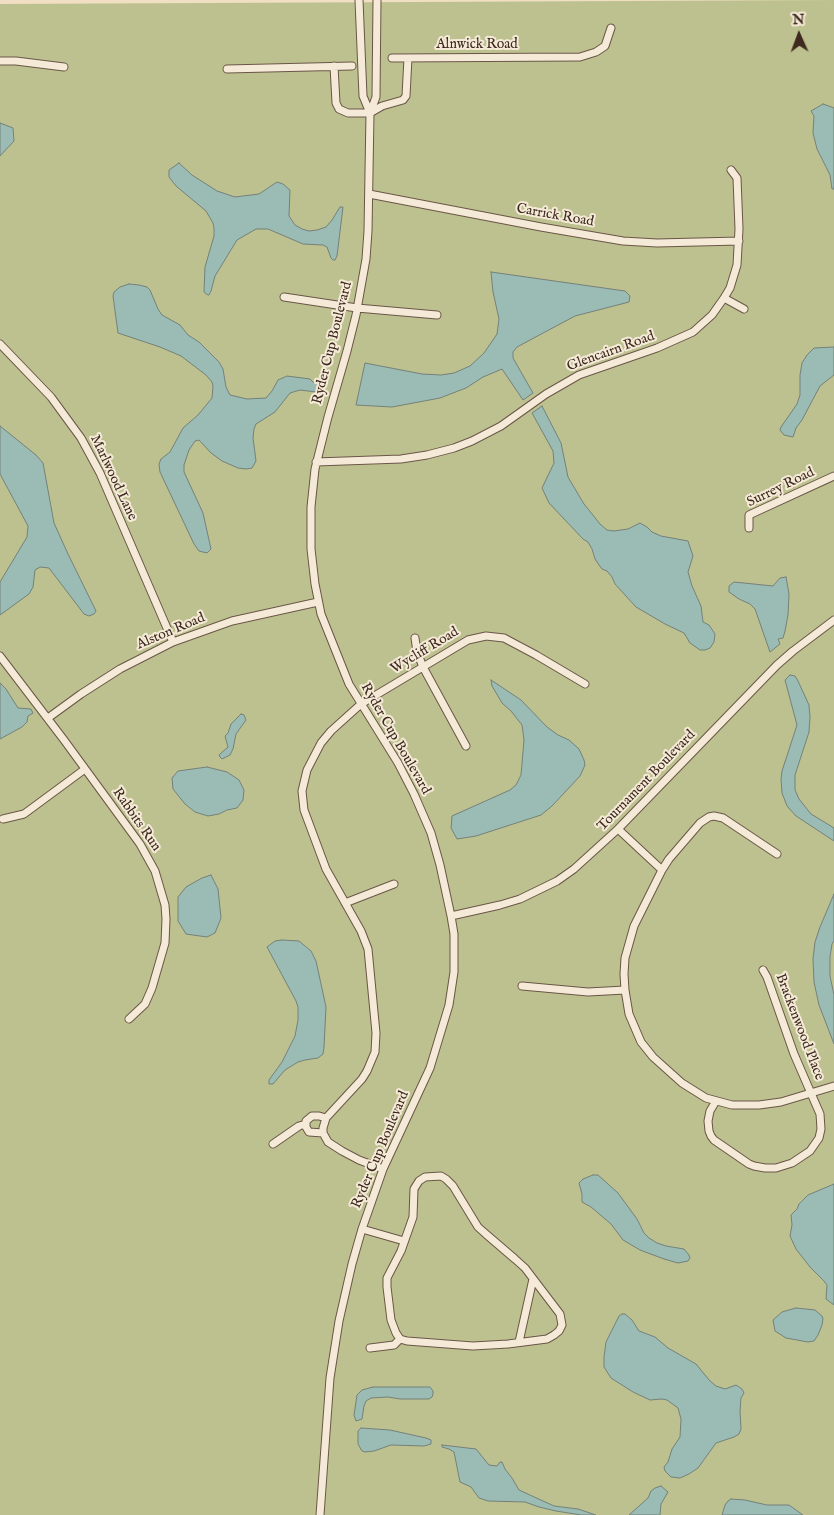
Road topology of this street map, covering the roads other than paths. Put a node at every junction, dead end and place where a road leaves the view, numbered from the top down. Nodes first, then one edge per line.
1 (360, 0) edge
2 (377, 0) edge
3 (611, 28) dead end
4 (362, 56) junction
5 (392, 58) dead end
6 (408, 58) junction
7 (0, 61) edge
8 (334, 66) junction
9 (352, 66) dead end
10 (64, 67) dead end
11 (227, 69) dead end
12 (363, 85) junction
13 (376, 85) junction
14 (366, 105) junction
15 (370, 113) junction
16 (731, 170) dead end
17 (369, 194) junction
18 (738, 241) junction
19 (284, 297) dead end
20 (724, 298) junction
21 (357, 308) junction
22 (744, 309) dead end
23 (437, 315) dead end
24 (0, 344) edge
25 (316, 462) junction
26 (834, 476) edge
27 (749, 528) dead end
28 (318, 602) junction
29 (834, 620) edge
30 (415, 638) dead end
31 (173, 642) junction
32 (0, 656) edge
33 (423, 667) junction
34 (585, 684) dead end
35 (361, 704) junction
36 (48, 718) junction
37 (466, 746) dead end
38 (85, 769) junction
39 (3, 819) dead end
40 (618, 829) junction
41 (777, 854) dead end
42 (662, 870) junction
43 (394, 884) dead end
44 (345, 903) junction
45 (451, 916) junction
46 (763, 970) dead end
47 (522, 986) dead end
48 (625, 990) junction
49 (130, 1019) dead end
50 (830, 1087) edge
51 (811, 1094) junction
52 (716, 1102) junction
53 (326, 1118) junction
54 (306, 1124) junction
55 (323, 1133) junction
56 (273, 1144) dead end
57 (383, 1170) junction
58 (362, 1229) junction
59 (404, 1241) junction
60 (533, 1279) junction
61 (400, 1340) junction
62 (519, 1342) junction
63 (370, 1348) dead end
64 (320, 1515) edge

1 - 4 street, Ryder Cup Boulevard
2 - 13 street, Ryder Cup Boulevard
3 - 6 street, Alnwick Road
4 - 12 street, Ryder Cup Boulevard
4 - 14 street, Ryder Cup Boulevard
5 - 6 street, Alnwick Road
6 - 15 street
7 - 10 street
8 - 9 street
8 - 11 street
8 - 15 street
12 - 13 street
12 - 14 street, Ryder Cup Boulevard
13 - 15 street, Ryder Cup Boulevard
14 - 15 street, Ryder Cup Boulevard
15 - 17 street, Ryder Cup Boulevard
16 - 18 street, Glencairn Road
17 - 18 street, Carrick Road
17 - 21 street, Ryder Cup Boulevard
18 - 20 street, Glencairn Road
19 - 21 street
20 - 22 street
20 - 25 street, Glencairn Road
21 - 23 street
21 - 25 street, Ryder Cup Boulevard
24 - 31 street, Marlwood Lane
25 - 28 street, Ryder Cup Boulevard
26 - 27 street, Surrey Road
28 - 31 street, Alston Road
28 - 35 street, Ryder Cup Boulevard
29 - 40 street, Tournament Boulevard
30 - 33 street
31 - 36 street, Alston Road
32 - 36 street, Rabbits Run
33 - 34 street, Wycliff Road
33 - 35 street, Wycliff Road
33 - 37 street
35 - 44 street, Wycliff Road
35 - 45 street, Ryder Cup Boulevard
36 - 38 street, Rabbits Run
38 - 39 street
38 - 49 street, Rabbits Run
40 - 42 street
40 - 45 street, Tournament Boulevard
41 - 42 street
42 - 48 street
43 - 44 street
44 - 53 street, Wycliff Road
45 - 57 street, Ryder Cup Boulevard
46 - 51 street, Brackenwood Place
47 - 48 street
48 - 52 street
50 - 51 street
51 - 52 street
51 - 52 street, Brackenwood Place
53 - 54 street
53 - 55 street
54 - 55 street
54 - 56 street
55 - 57 street
57 - 58 street, Ryder Cup Boulevard
58 - 59 street
58 - 64 street, Ryder Cup Boulevard
59 - 60 street
59 - 61 street
60 - 62 street
60 - 62 street
61 - 62 street
61 - 63 street

